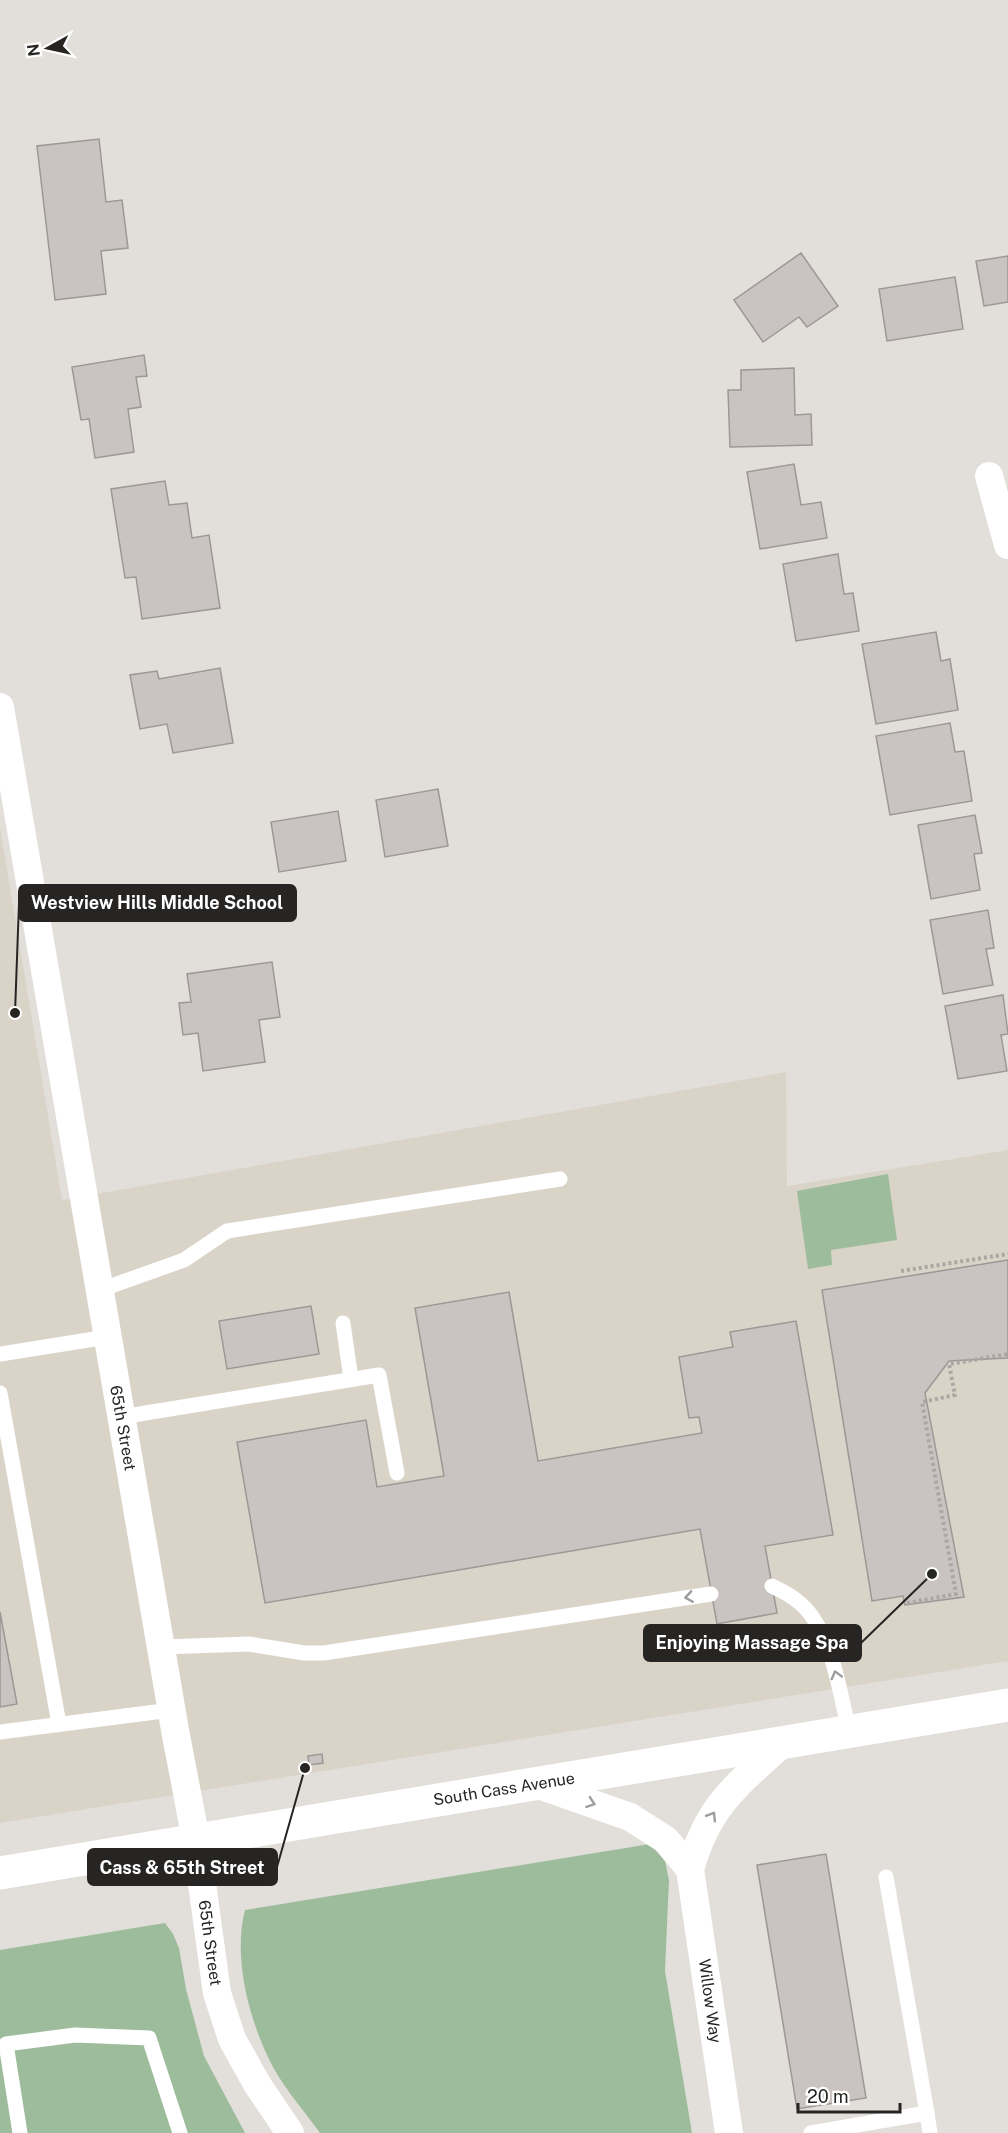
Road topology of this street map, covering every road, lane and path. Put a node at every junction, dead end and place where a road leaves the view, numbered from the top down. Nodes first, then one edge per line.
1 (989, 476) dead end
2 (1008, 545) edge
3 (0, 707) edge
4 (560, 1179) dead end
5 (1008, 1254) edge
6 (901, 1271) dead end
7 (100, 1290) junction
8 (343, 1323) dead end
9 (107, 1337) junction
10 (0, 1354) edge
11 (1008, 1354) edge
12 (351, 1379) junction
13 (0, 1393) edge
14 (121, 1418) junction
15 (397, 1473) dead end
16 (772, 1586) dead end
17 (711, 1594) dead end
18 (907, 1603) dead end
19 (161, 1647) junction
20 (1008, 1705) edge
21 (171, 1710) junction
22 (59, 1724) junction
23 (0, 1732) edge
24 (849, 1732) junction
25 (784, 1743) junction
26 (536, 1784) junction
27 (196, 1840) junction
28 (690, 1869) junction
29 (0, 1873) edge
30 (886, 1877) dead end
31 (927, 2113) junction
32 (20, 2133) edge
33 (180, 2133) edge
34 (290, 2133) edge
35 (729, 2133) edge
36 (811, 2133) edge
37 (930, 2133) edge

1 - 2 street
3 - 7 street, 65th Street
4 - 7 lane
5 - 6 path
7 - 9 street, 65th Street
8 - 12 lane
9 - 10 lane
9 - 14 street, 65th Street
11 - 18 path
12 - 14 lane
12 - 15 lane
13 - 22 lane
14 - 19 street, 65th Street
24 -> 16 lane
17 -> 19 lane
19 - 21 street, 65th Street
20 - 24 main road, South Cass Avenue
21 - 22 lane
21 - 27 street, 65th Street
22 - 23 lane
24 - 25 main road, South Cass Avenue
25 - 26 main road, South Cass Avenue
28 -> 25 street, Willow Way
26 - 27 main road, South Cass Avenue
26 -> 28 street
27 - 29 main road, South Cass Avenue
27 - 34 street, 65th Street
28 - 35 street, Willow Way
30 - 31 lane
31 - 36 lane
31 - 37 lane
32 - 33 lane

